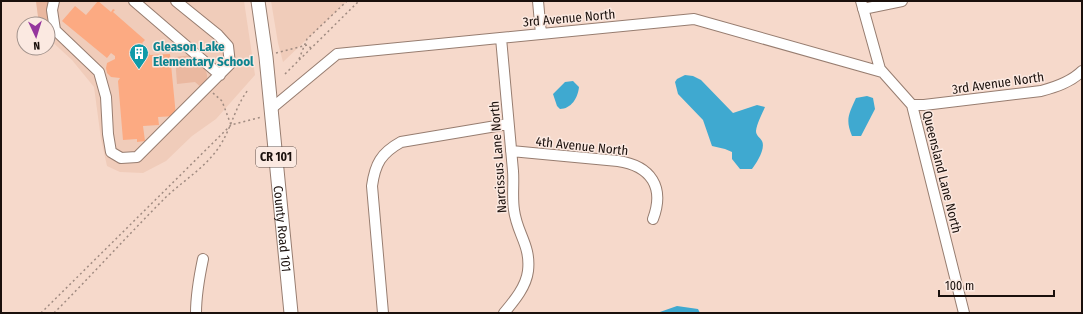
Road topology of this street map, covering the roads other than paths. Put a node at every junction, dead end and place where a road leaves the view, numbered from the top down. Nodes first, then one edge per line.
1 (54, 1) edge
2 (134, 1) edge
3 (258, 1) edge
4 (538, 1) edge
5 (902, 1) edge
6 (183, 3) edge
7 (862, 5) edge
8 (541, 34) junction
9 (501, 38) junction
10 (1082, 70) edge
11 (882, 72) junction
12 (220, 75) junction
13 (912, 105) junction
14 (267, 112) junction
15 (508, 124) junction
16 (511, 151) junction
17 (653, 219) dead end
18 (203, 260) dead end
19 (196, 313) edge
20 (291, 313) edge
21 (383, 313) edge
22 (504, 313) edge
23 (964, 313) edge

1 - 12 street
2 - 12 street
3 - 14 main road, County Road 101 / CR 101
4 - 8 street
5 - 7 street
6 - 12 street
7 - 11 street, Queensland Lane North
8 - 9 street, 3rd Avenue North
8 - 11 street, 3rd Avenue North
9 - 14 street, 3rd Avenue North
9 - 15 street, Narcissus Lane North
10 - 13 street, 3rd Avenue North
11 - 13 street, Queensland Lane North
13 - 23 street, Queensland Lane North
14 - 20 main road, County Road 101 / CR 101
15 - 16 street, Narcissus Lane North
15 - 21 street
16 - 17 street, 4th Avenue North
16 - 22 street, Narcissus Lane North
18 - 19 street

